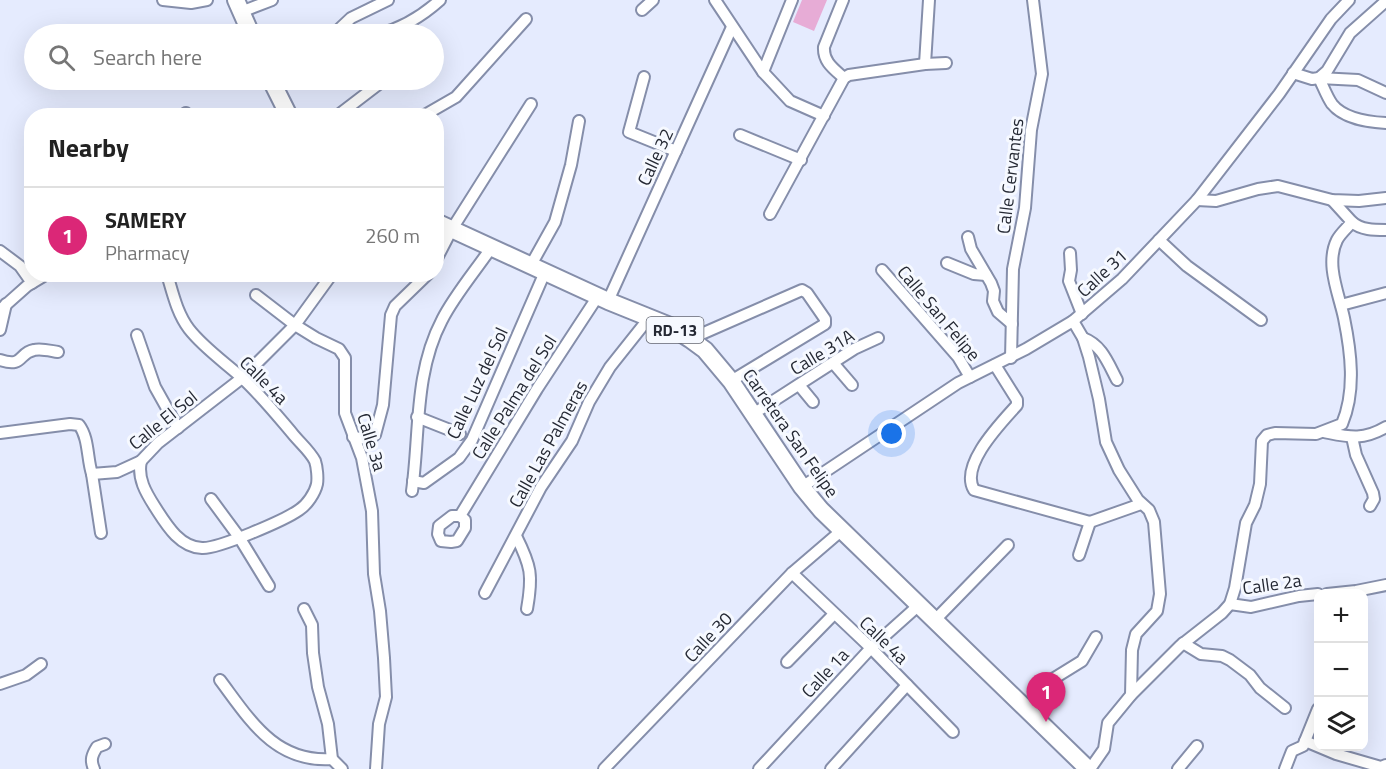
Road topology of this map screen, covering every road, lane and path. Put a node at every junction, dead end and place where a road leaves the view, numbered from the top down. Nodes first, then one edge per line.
1 (163, 0) edge
2 (207, 0) edge
3 (272, 0) edge
4 (388, 0) edge
5 (440, 0) edge
6 (653, 0) edge
7 (715, 0) edge
8 (727, 0) edge
9 (792, 0) edge
10 (843, 0) edge
11 (929, 0) edge
12 (1034, 0) edge
13 (1349, 0) edge
14 (1386, 1) edge
15 (1340, 4) edge
16 (238, 6) edge
17 (642, 10) dead end
18 (725, 15) junction
19 (526, 19) dead end
20 (246, 24) edge
21 (345, 24) edge
22 (406, 24) edge
23 (732, 27) junction
24 (946, 63) dead end
25 (925, 64) junction
26 (763, 72) junction
27 (1293, 73) junction
28 (644, 77) dead end
29 (844, 78) junction
30 (1319, 78) junction
31 (276, 90) edge
32 (371, 90) edge
33 (1386, 93) edge
34 (531, 104) dead end
35 (285, 108) edge
36 (347, 108) edge
37 (437, 108) edge
38 (824, 116) junction
39 (579, 121) dead end
40 (1386, 123) edge
41 (740, 135) dead end
42 (676, 152) junction
43 (801, 160) junction
44 (1386, 198) edge
45 (1197, 200) junction
46 (1332, 200) junction
47 (770, 214) dead end
48 (1352, 222) junction
49 (444, 226) edge
50 (452, 229) junction
51 (1386, 230) edge
52 (968, 237) dead end
53 (1160, 240) junction
54 (444, 244) edge
55 (491, 248) junction
56 (0, 251) edge
57 (1070, 253) dead end
58 (947, 263) dead end
59 (538, 269) junction
60 (882, 270) dead end
61 (24, 272) edge
62 (987, 275) junction
63 (170, 282) edge
64 (325, 282) edge
65 (420, 282) edge
66 (32, 283) edge
67 (1386, 293) edge
68 (256, 295) dead end
69 (603, 298) junction
70 (2, 305) edge
71 (1341, 305) junction
72 (649, 318) junction
73 (1077, 318) junction
74 (1261, 320) dead end
75 (1012, 324) junction
76 (295, 325) junction
77 (0, 330) edge
78 (137, 335) dead end
79 (1083, 338) junction
80 (690, 339) junction
81 (878, 339) dead end
82 (58, 352) dead end
83 (1011, 358) junction
84 (0, 360) edge
85 (834, 364) junction
86 (995, 365) junction
87 (970, 377) junction
88 (242, 378) junction
89 (1117, 380) dead end
90 (730, 381) junction
91 (800, 385) junction
92 (852, 385) dead end
93 (813, 402) dead end
94 (753, 414) junction
95 (417, 417) junction
96 (178, 428) junction
97 (1386, 428) edge
98 (1323, 432) junction
99 (0, 433) edge
100 (460, 434) dead end
101 (353, 437) junction
102 (1352, 437) junction
103 (141, 461) junction
104 (92, 474) junction
105 (802, 487) junction
106 (211, 498) dead end
107 (1141, 504) junction
108 (1370, 506) dead end
109 (460, 516) dead end
110 (1090, 522) junction
111 (841, 531) junction
112 (101, 533) dead end
113 (516, 536) junction
114 (239, 537) junction
115 (1008, 545) dead end
116 (1079, 555) dead end
117 (792, 573) junction
118 (1386, 585) edge
119 (269, 586) dead end
120 (1368, 589) edge
121 (484, 593) dead end
122 (1314, 594) edge
123 (1230, 604) junction
124 (919, 605) junction
125 (304, 609) dead end
126 (527, 609) dead end
127 (834, 614) junction
128 (935, 620) junction
129 (1096, 637) dead end
130 (1183, 643) junction
131 (871, 648) junction
132 (787, 662) dead end
133 (41, 664) dead end
134 (220, 680) dead end
135 (0, 684) edge
136 (907, 685) junction
137 (1131, 695) junction
138 (1285, 708) dead end
139 (1028, 711) junction
140 (1314, 719) edge
141 (953, 732) dead end
142 (1305, 741) junction
143 (105, 744) dead end
144 (1197, 746) dead end
145 (1386, 754) edge
146 (332, 759) junction
147 (1382, 767) edge
148 (94, 769) edge
149 (342, 769) edge
150 (376, 769) edge
151 (604, 769) edge
152 (759, 769) edge
153 (831, 769) edge
154 (1089, 769) edge
155 (1178, 769) edge
156 (1285, 769) edge

1 - 2 street
3 - 16 street
4 - 21 street
5 - 22 street
6 - 17 street
7 - 18 street
8 - 18 street
9 - 26 street
10 - 29 street
11 - 25 street
12 - 75 street, Calle Cervantes
13 - 15 street, Calle 31
14 - 30 street
15 - 27 street, Calle 31
16 - 20 main road
18 - 23 street
19 - 37 street
23 - 26 street
23 - 42 street, Calle 32
24 - 25 street
25 - 29 street
26 - 38 street
27 - 30 street
27 - 45 street, Calle 31
28 - 42 street
29 - 38 street
30 - 33 street
30 - 40 street
31 - 35 main road
32 - 36 street
34 - 50 street
38 - 43 street
39 - 59 street, Calle Luz del Sol
41 - 43 street
42 - 69 street, Calle 32
43 - 47 street
44 - 46 street
45 - 46 street
45 - 53 street, Calle 31
46 - 48 street
48 - 51 street
48 - 71 street
49 - 50 main road, Carretera San Felipe / RD-13
50 - 54 street
50 - 55 main road, Carretera San Felipe / RD-13
52 - 62 street
53 - 73 street, Calle 31
53 - 74 street
55 - 59 main road, Carretera San Felipe / RD-13
55 - 95 street
56 - 61 street
57 - 73 street
58 - 62 street
59 - 69 main road, Carretera San Felipe / RD-13
59 - 95 street, Calle Luz del Sol
60 - 87 street, Calle San Felipe
62 - 75 street
63 - 88 street, Calle 4a
64 - 76 street, Calle El Sol
65 - 101 street
66 - 70 street
67 - 71 street
68 - 76 street, Calle 3a
69 - 72 main road, Carretera San Felipe / RD-13
69 - 109 street, Calle Palma del Sol
70 - 77 street
71 - 98 street
72 - 80 main road, Carretera San Felipe / RD-13
72 - 113 street, Calle Las Palmeras
73 - 79 street
73 - 83 street, Calle 31
75 - 83 street, Calle Cervantes
76 - 88 street, Calle El Sol
76 - 101 street, Calle 3a
78 - 96 street
79 - 89 street
79 - 107 street
80 - 90 main road, Carretera San Felipe / RD-13
80 - 90 street
81 - 85 street, Calle 31A
82 - 84 street
83 - 86 street, Calle 31
85 - 91 street, Calle 31A
85 - 92 street
86 - 87 street, Calle 31
86 - 110 street
87 - 105 street, Calle 31
88 - 96 street, Calle El Sol
88 - 114 street, Calle 4a
90 - 94 main road, Carretera San Felipe / RD-13
91 - 93 street
91 - 94 street, Calle 31A
94 - 105 main road, Carretera San Felipe / RD-13
95 - 100 street
96 - 103 street, Calle El Sol
97 - 102 street
98 - 102 street
98 - 123 street
99 - 104 street
101 - 150 street, Calle 3a
102 - 108 street
103 - 104 street, Calle El Sol
103 - 114 street
104 - 112 street
105 - 111 main road, Carretera San Felipe / RD-13
106 - 114 street
107 - 110 street
107 - 137 street
110 - 116 street
111 - 117 street, Calle 30
111 - 124 main road, Carretera San Felipe / RD-13
113 - 121 street, Calle Las Palmeras
113 - 126 street
114 - 119 street
115 - 128 street
117 - 127 street, Calle 4a
117 - 151 street, Calle 30
118 - 120 street, Calle 2a
122 - 123 street, Calle 2a
123 - 130 street
124 - 128 main road, Carretera San Felipe / RD-13
124 - 131 street, Calle 1a
125 - 146 street
127 - 131 street, Calle 4a
127 - 132 street
128 - 139 main road, Carretera San Felipe / RD-13
129 - 139 street
130 - 137 street
130 - 138 street
131 - 136 street, Calle 4a
131 - 152 street, Calle 1a
133 - 135 street
134 - 146 street
136 - 141 street, Calle 4a
136 - 153 street
137 - 154 street
139 - 154 main road, Carretera San Felipe / RD-13
140 - 142 street
142 - 147 street
142 - 156 street
143 - 148 street
144 - 155 street
145 - 147 street
146 - 149 street

